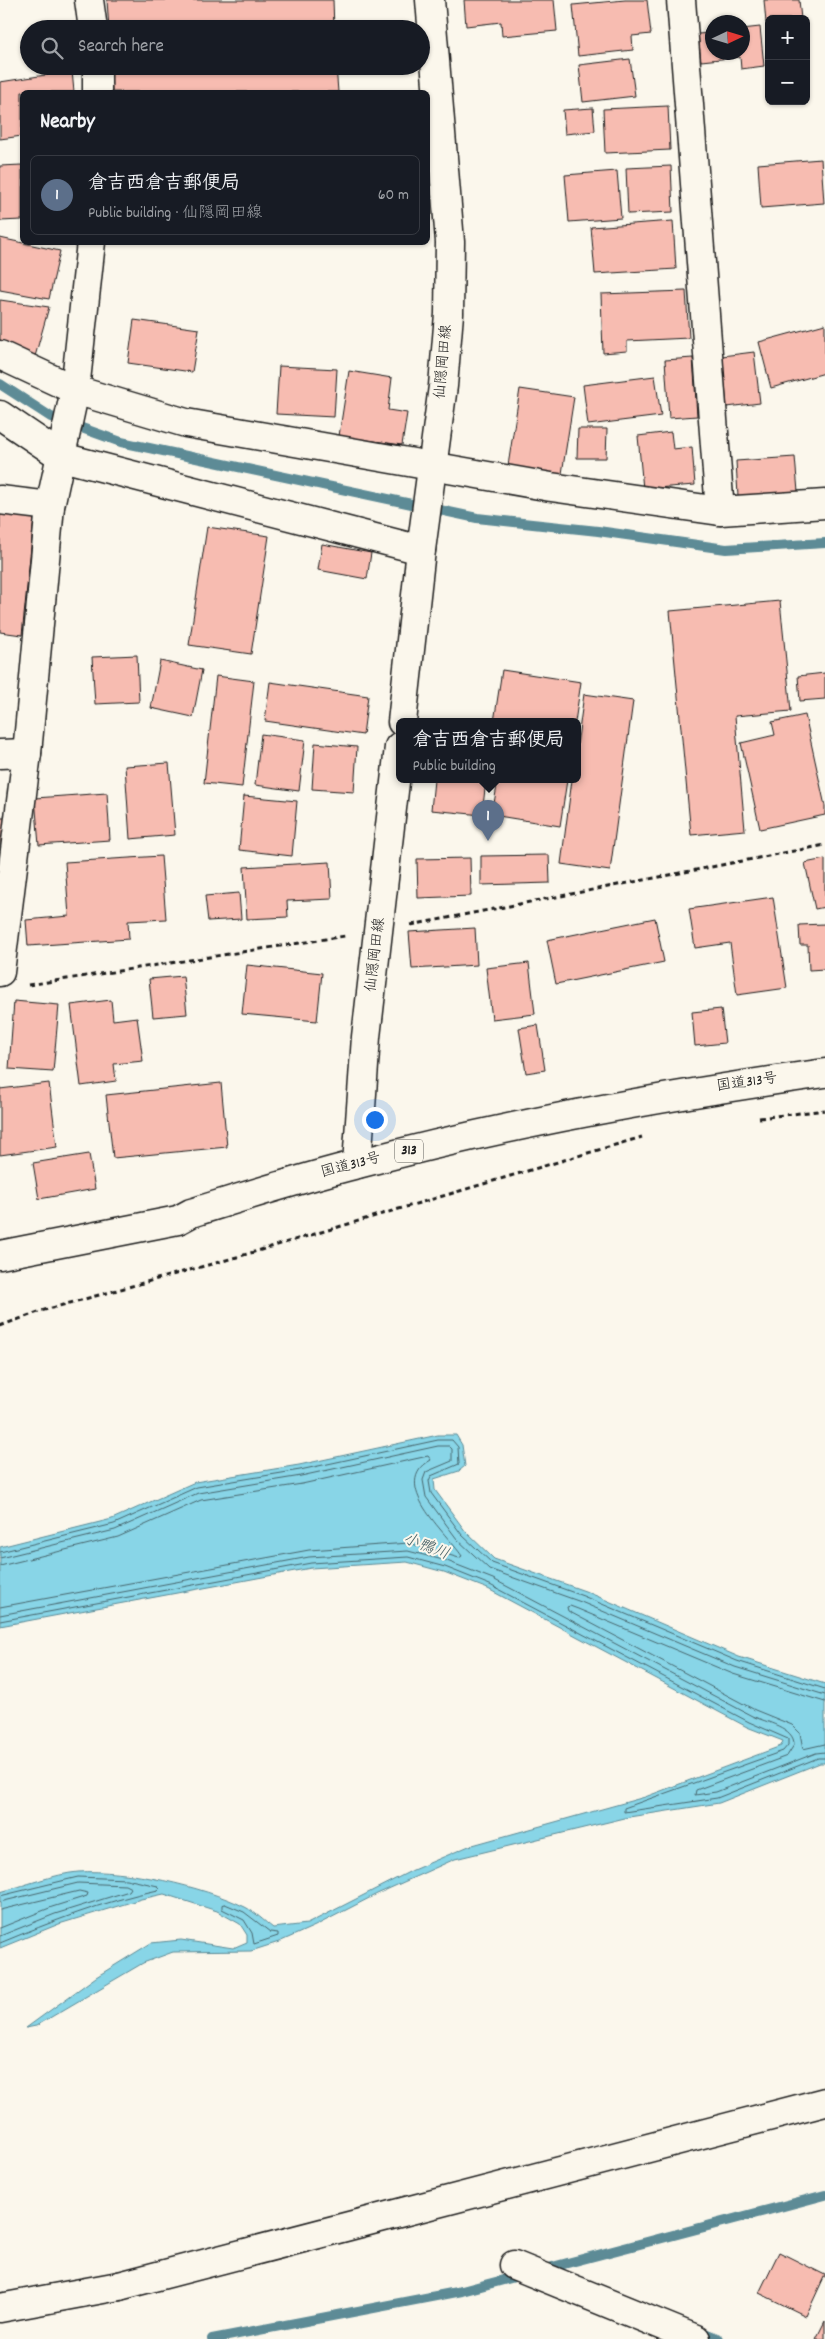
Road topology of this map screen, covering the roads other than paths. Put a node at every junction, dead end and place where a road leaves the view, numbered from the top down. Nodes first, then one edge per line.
1 (89, 0) edge
2 (430, 0) edge
3 (681, 0) edge
4 (92, 20) edge
5 (97, 75) edge
6 (97, 90) edge
7 (91, 245) edge
8 (0, 355) edge
9 (75, 390) junction
10 (0, 415) edge
11 (62, 457) junction
12 (431, 474) junction
13 (0, 500) edge
14 (825, 504) edge
15 (50, 506) junction
16 (720, 511) junction
17 (422, 543) junction
18 (402, 718) edge
19 (27, 753) junction
20 (0, 754) edge
21 (396, 773) edge
22 (0, 972) edge
23 (825, 1072) edge
24 (357, 1164) junction
25 (0, 1255) edge
26 (825, 2102) edge
27 (514, 2265) dead end
28 (0, 2308) edge
29 (696, 2339) edge

1 - 4 main road
2 - 12 main road, 仙隠岡田線
3 - 16 main road
5 - 6 main road
7 - 9 main road
8 - 9 main road
9 - 11 main road
9 - 12 main road
10 - 11 main road
11 - 15 main road
11 - 17 main road
12 - 16 main road
12 - 17 main road, 仙隠岡田線
13 - 15 main road
14 - 16 main road
15 - 19 main road
17 - 18 main road, 仙隠岡田線
19 - 20 main road
19 - 22 main road
21 - 24 main road, 仙隠岡田線
23 - 24 main road, 国道313号 / 313
24 - 25 main road, 国道313号 / 313
26 - 28 main road
27 - 29 main road

